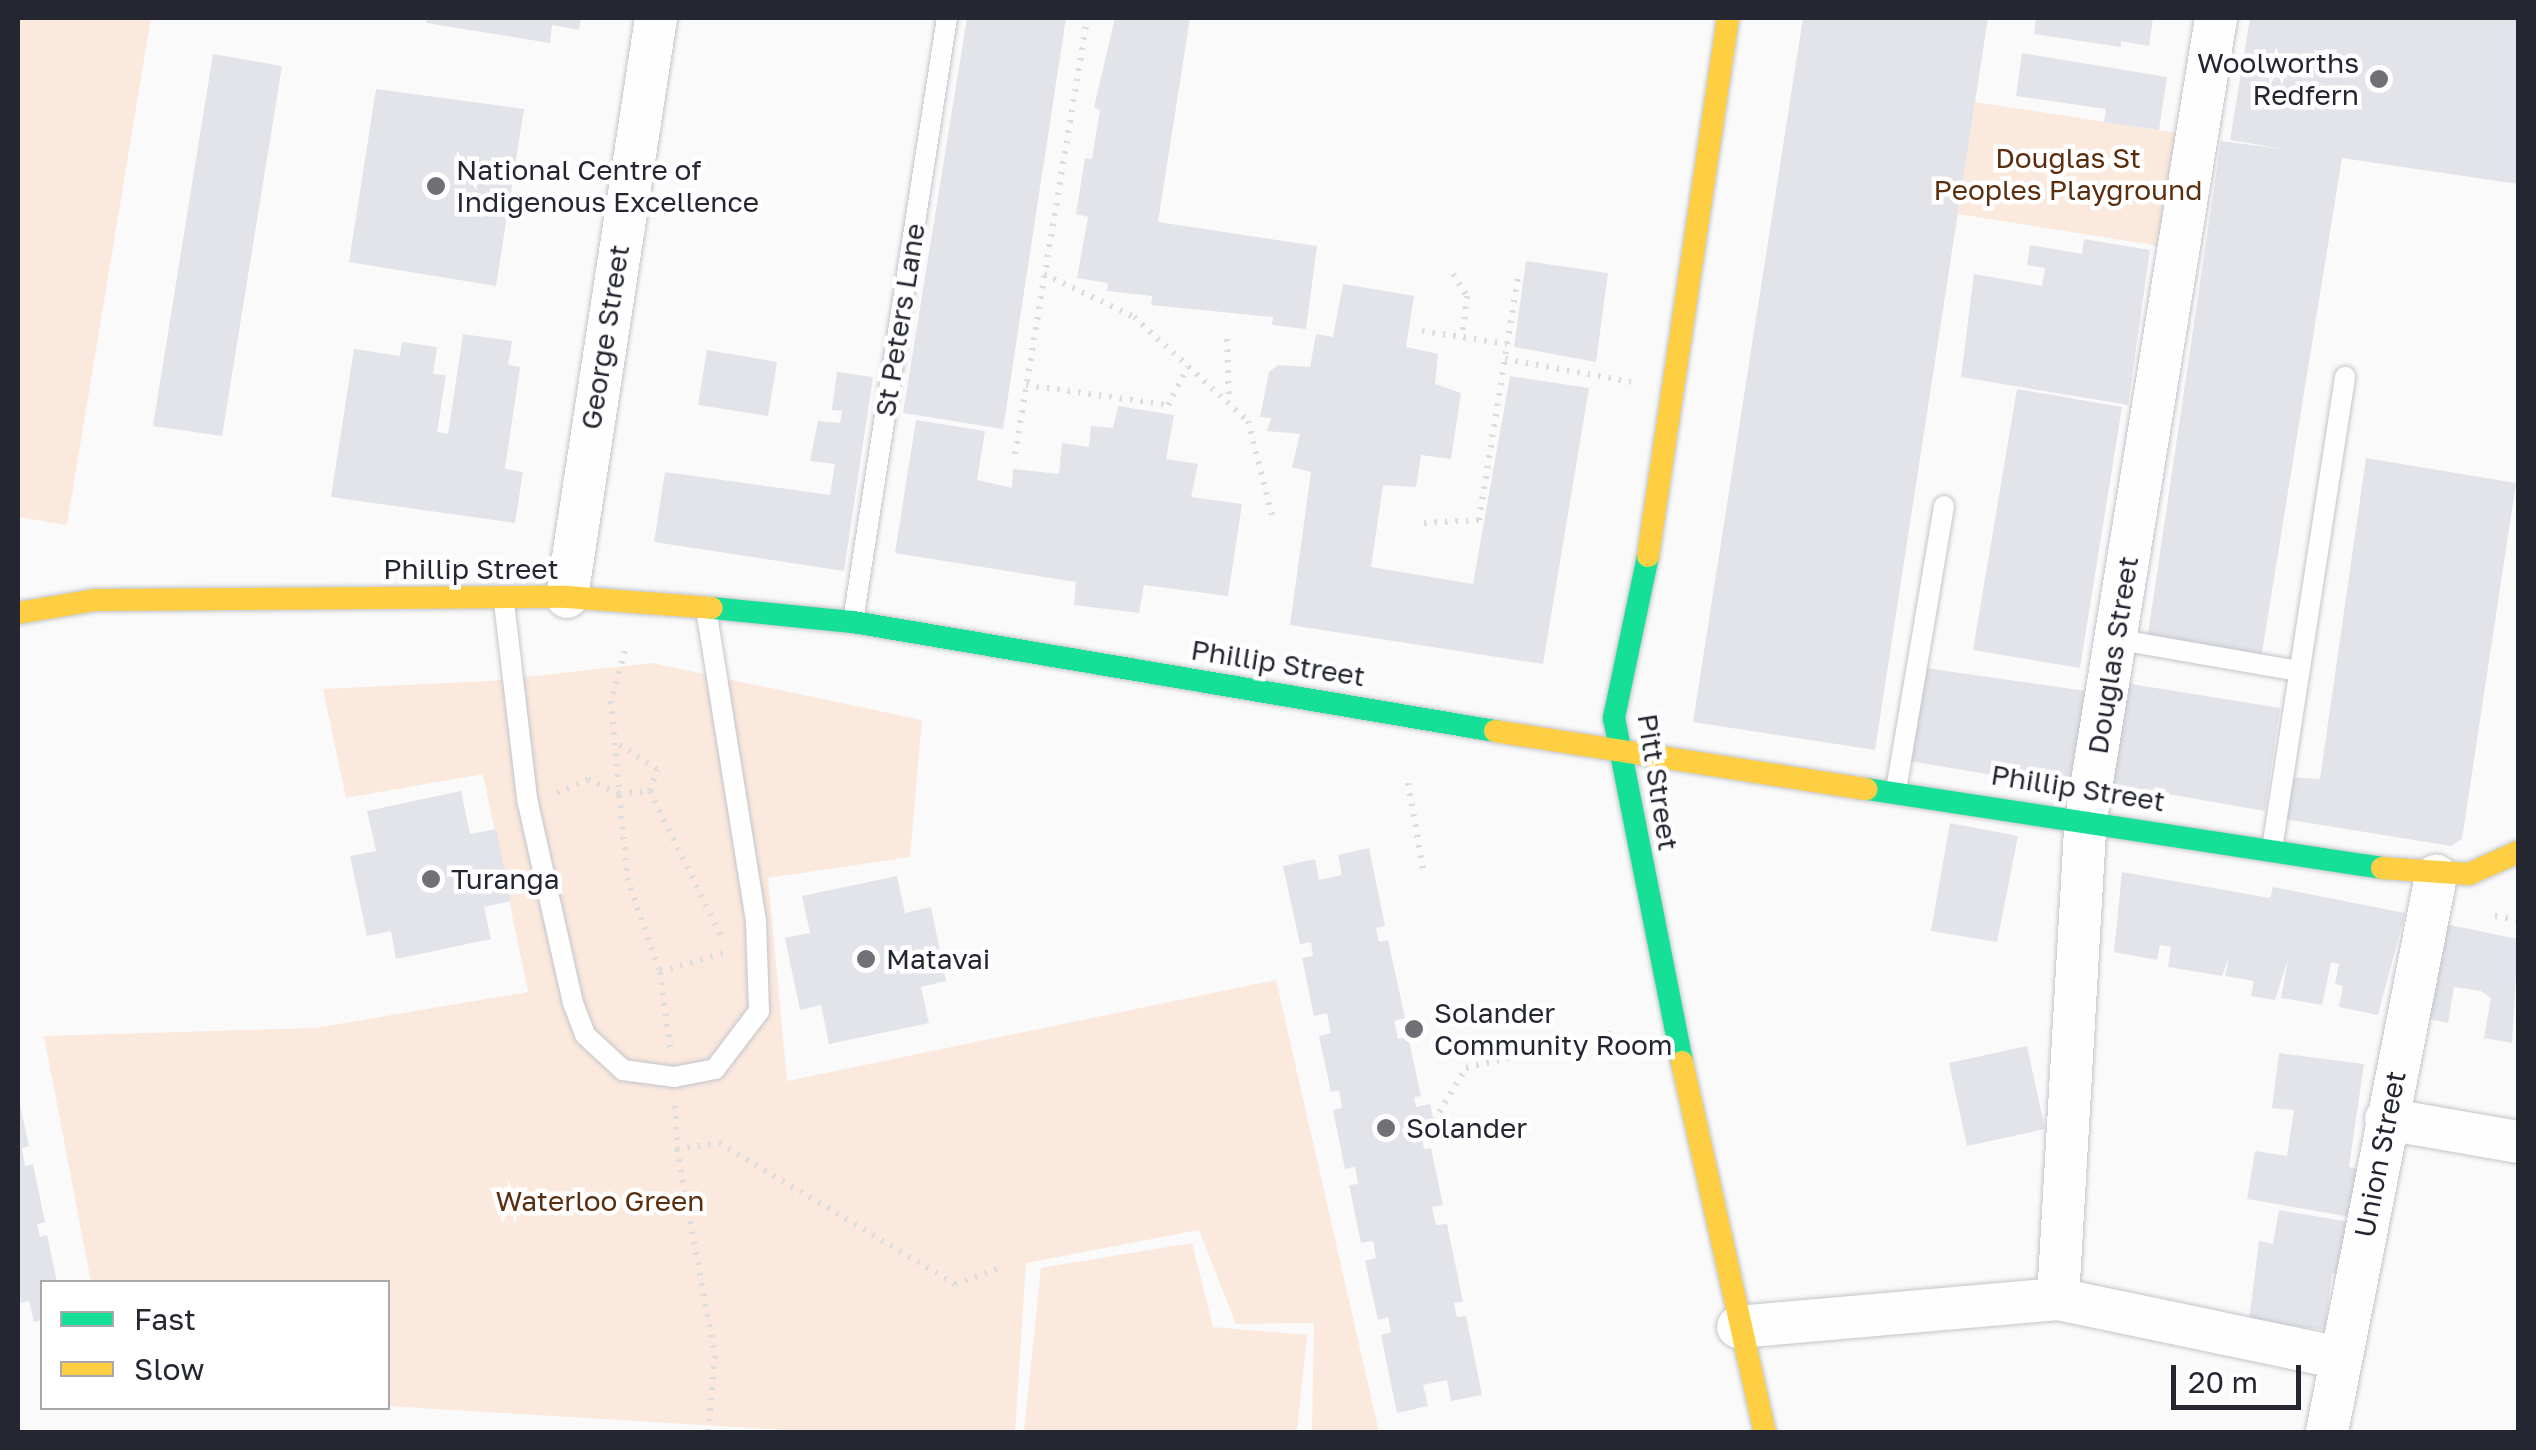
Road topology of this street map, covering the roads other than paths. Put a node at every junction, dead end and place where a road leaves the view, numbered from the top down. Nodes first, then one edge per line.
1 (656, 18) edge
2 (948, 18) edge
3 (1728, 18) edge
4 (2216, 18) edge
5 (2345, 377) dead end
6 (1944, 506) dead end
7 (567, 597) junction
8 (504, 598) junction
9 (706, 607) junction
10 (18, 613) edge
11 (853, 622) junction
12 (2115, 639) junction
13 (2299, 671) junction
14 (1616, 746) junction
15 (1896, 790) junction
16 (2086, 819) junction
17 (2272, 850) junction
18 (2518, 852) edge
19 (2436, 876) junction
20 (2386, 1119) junction
21 (2518, 1142) edge
22 (2058, 1299) junction
23 (1738, 1328) junction
24 (2341, 1358) junction
25 (1765, 1432) edge
26 (2327, 1432) edge

1 - 7 street, George Street
2 - 11 lane, St Peters Lane
3 - 14 street, Pitt Street
4 - 12 street, Douglas Street
5 - 13 lane
6 - 15 lane
7 - 8 street, Phillip Street
7 - 9 street, Phillip Street
8 - 9 lane
8 - 10 street, Phillip Street
9 - 11 street, Phillip Street
11 - 14 street, Phillip Street
12 - 13 lane
12 - 16 street, Douglas Street
13 - 17 lane
14 - 15 street, Phillip Street
14 - 23 street, Pitt Street
15 - 16 street, Phillip Street
16 - 17 street, Phillip Street
16 - 22 street, Douglas Street
17 - 19 street, Phillip Street
18 - 19 street, Phillip Street
19 - 20 street, Union Street
20 - 21 street
20 - 24 street, Union Street
22 - 23 street
22 - 24 street
23 - 25 street, Pitt Street
24 - 26 street, Union Street

